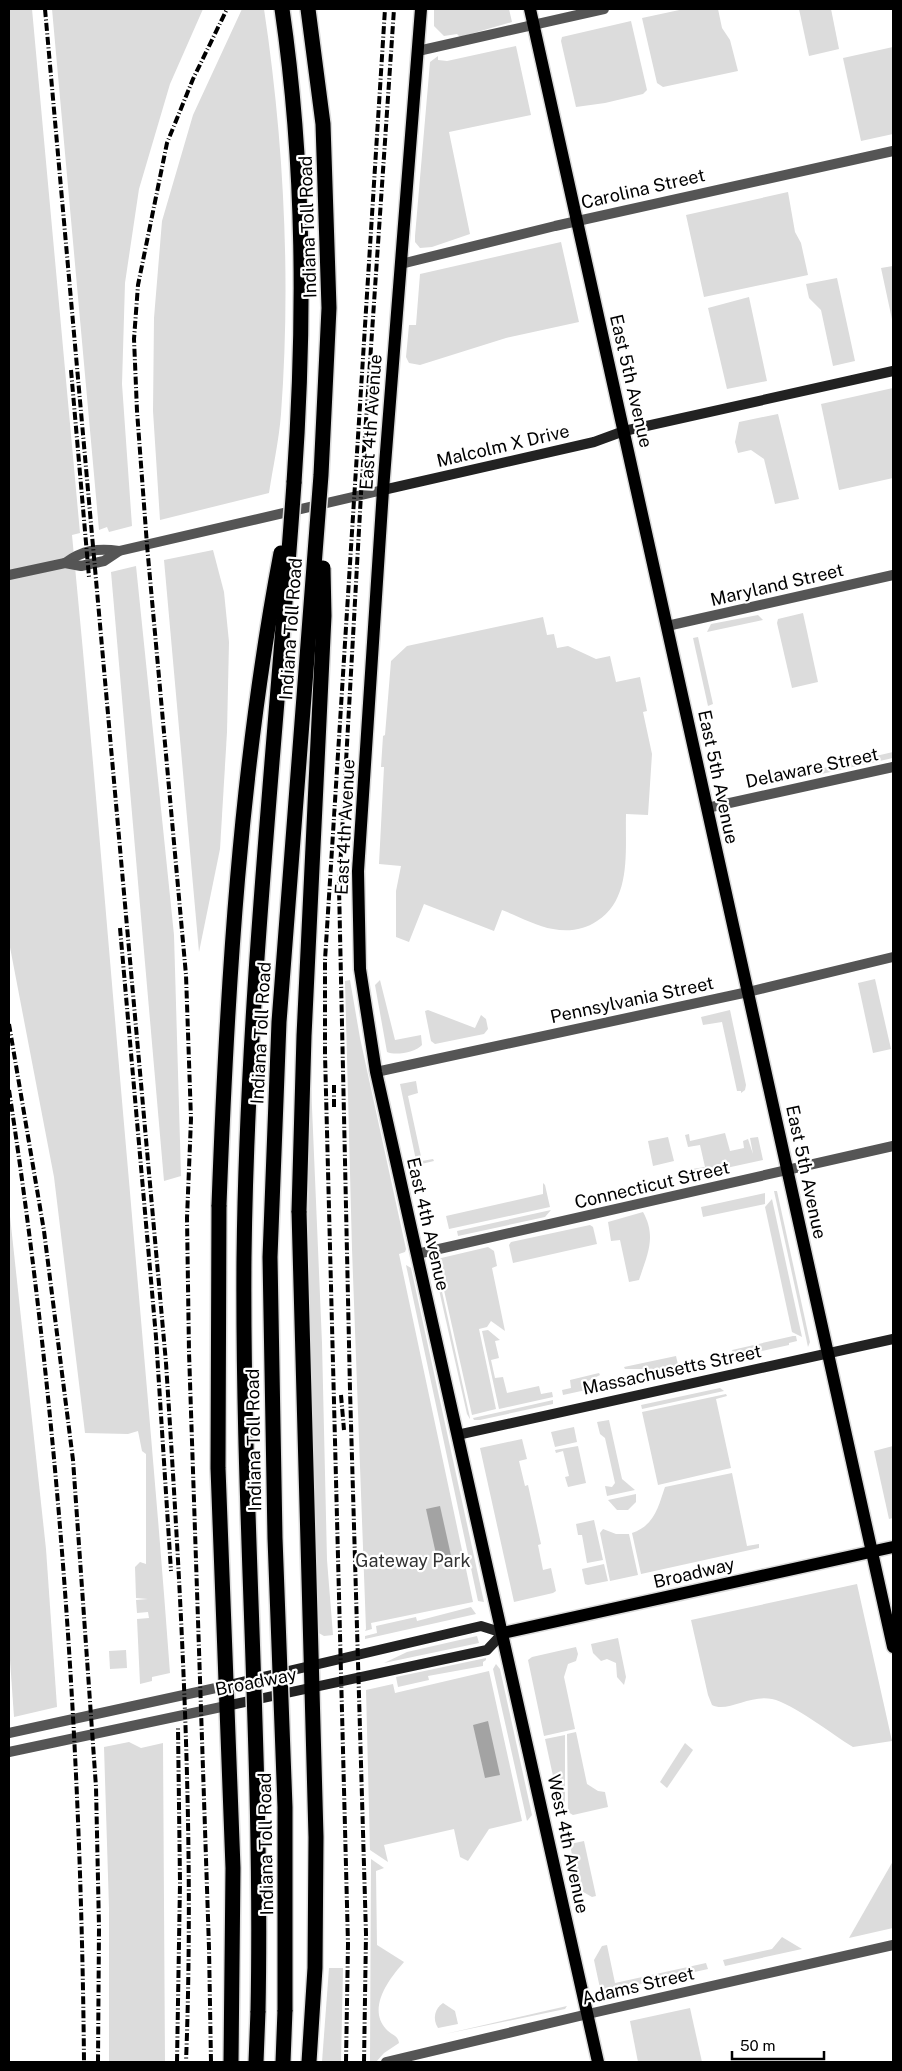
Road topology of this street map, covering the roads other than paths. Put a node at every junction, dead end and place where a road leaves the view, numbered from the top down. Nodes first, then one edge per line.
1 (282, 9) edge
2 (308, 9) edge
3 (421, 9) edge
4 (530, 9) edge
5 (604, 9) edge
6 (534, 25) junction
7 (418, 51) junction
8 (893, 151) edge
9 (577, 221) junction
10 (401, 264) junction
11 (893, 372) edge
12 (624, 431) junction
13 (321, 475) junction
14 (294, 483) junction
15 (383, 490) junction
16 (9, 575) edge
17 (893, 575) edge
18 (667, 626) junction
19 (893, 767) edge
20 (707, 808) junction
21 (893, 957) edge
22 (748, 992) junction
23 (376, 1072) junction
24 (893, 1146) edge
25 (788, 1170) junction
26 (417, 1254) junction
27 (893, 1338) edge
28 (828, 1353) junction
29 (457, 1435) junction
30 (893, 1547) edge
31 (872, 1552) junction
32 (503, 1634) junction
33 (893, 1647) edge
34 (311, 1667) junction
35 (225, 1686) junction
36 (311, 1689) junction
37 (226, 1706) junction
38 (9, 1733) edge
39 (9, 1752) edge
40 (893, 1945) edge
41 (588, 2014) junction
42 (388, 2061) edge
43 (231, 2062) edge
44 (256, 2062) edge
45 (283, 2062) edge
46 (308, 2062) edge
47 (598, 2062) edge

1 - 14 highway, Indiana Toll Road
2 - 13 highway, Indiana Toll Road, bridge
3 - 7 main road, East 4th Avenue
4 - 6 main road, East 5th Avenue
5 - 6 street
6 - 7 street
6 - 9 main road, East 5th Avenue
7 - 10 main road, East 4th Avenue
8 - 9 street, Carolina Street
9 - 10 street, Carolina Street
9 - 12 main road, East 5th Avenue
10 - 15 main road, East 4th Avenue
11 - 12 street, Malcolm X Drive
12 - 15 street, Malcolm X Drive
12 - 18 main road, East 5th Avenue
13 - 34 highway, bridge
13 - 45 highway, Indiana Toll Road, bridge
14 - 35 highway, bridge
14 - 44 highway, Indiana Toll Road, bridge
15 - 16 street, Malcolm X Drive
15 - 23 main road, East 4th Avenue
17 - 18 street, Maryland Street
18 - 20 main road, East 5th Avenue
19 - 20 street, Delaware Street
20 - 22 main road, East 5th Avenue
21 - 22 street, Pennsylvania Street
22 - 23 street, Pennsylvania Street
22 - 25 main road, East 5th Avenue
23 - 26 main road, East 4th Avenue
24 - 25 street, Connecticut Street
25 - 26 street, Connecticut Street
25 - 28 main road, East 5th Avenue
26 - 29 main road, East 4th Avenue
27 - 28 street, Massachusetts Street
28 - 29 street, Massachusetts Street
28 - 31 main road, East 5th Avenue
29 - 32 main road, East 4th Avenue
30 - 31 main road, Broadway
31 - 32 main road, Broadway
31 - 33 main road, East 5th Avenue
32 - 34 street, Broadway
32 - 36 street, Broadway
32 - 41 main road, West 4th Avenue
34 - 35 street, Broadway
34 - 36 highway
35 - 37 highway
35 - 38 street, Broadway
36 - 37 street, Broadway
36 - 46 highway
37 - 39 street, Broadway
37 - 43 highway
40 - 41 street, Adams Street
41 - 42 street, Adams Street
41 - 47 main road, West 4th Avenue

